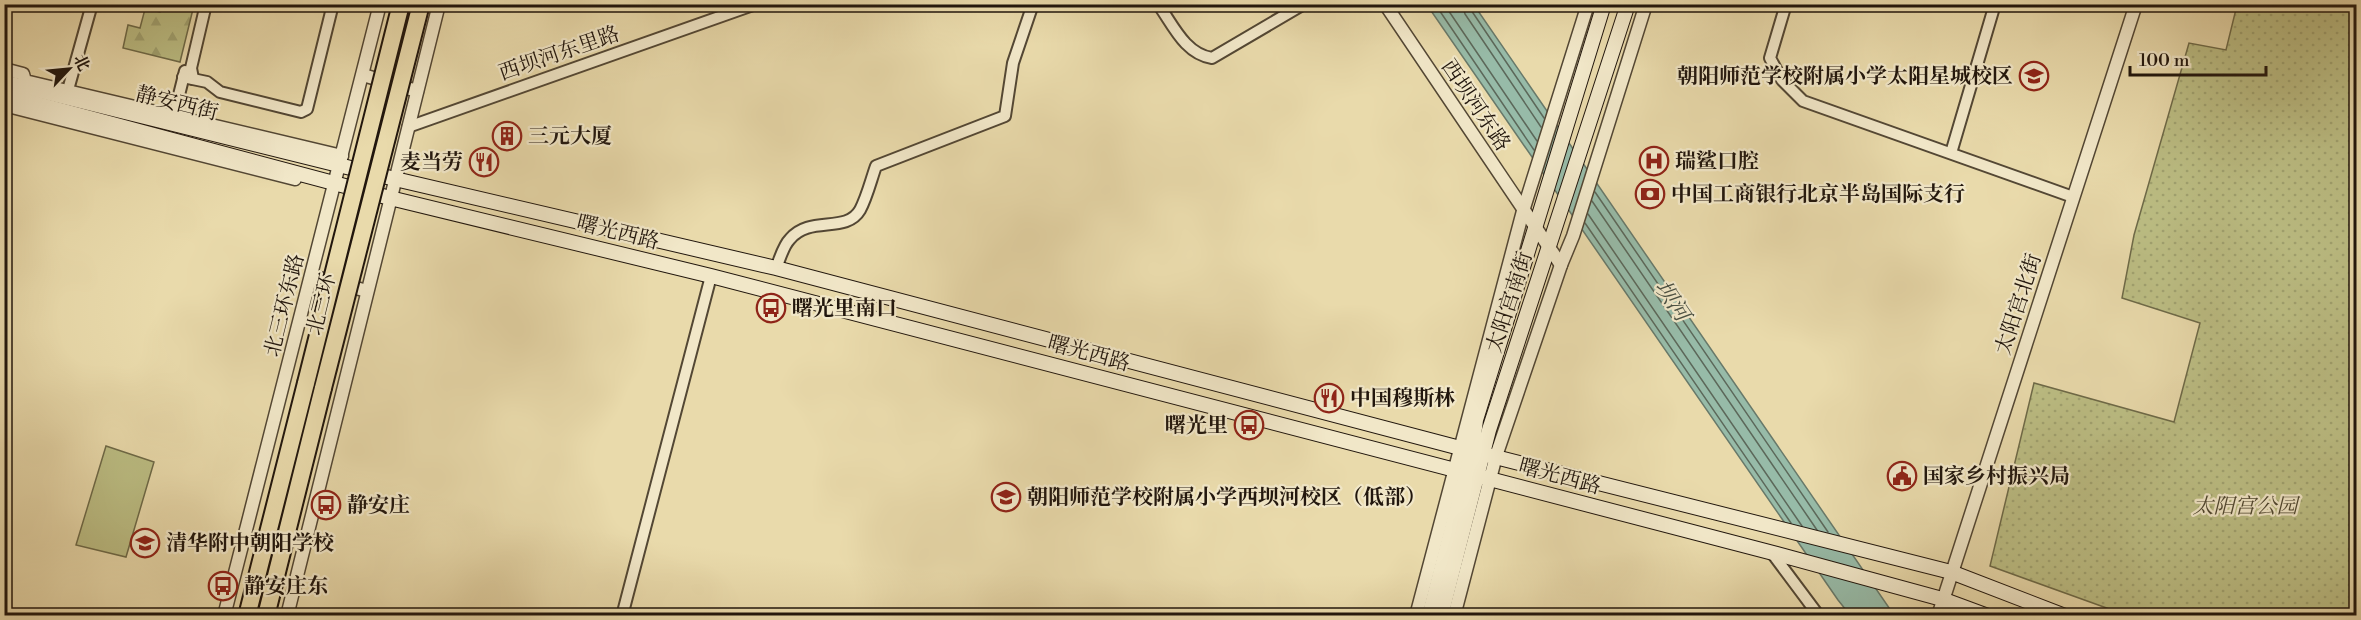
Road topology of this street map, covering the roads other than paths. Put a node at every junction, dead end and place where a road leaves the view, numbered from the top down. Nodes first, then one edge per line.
1 (92, 4) edge
2 (207, 4) edge
3 (333, 4) edge
4 (380, 4) edge
5 (402, 4) edge
6 (421, 4) edge
7 (439, 4) edge
8 (756, 4) edge
9 (1033, 4) edge
10 (1158, 4) edge
11 (1304, 4) edge
12 (1385, 4) edge
13 (1588, 4) edge
14 (1604, 4) edge
15 (1628, 4) edge
16 (1646, 4) edge
17 (1786, 4) edge
18 (1995, 4) edge
19 (2136, 4) edge
20 (4, 69) edge
21 (363, 75) junction
22 (187, 76) junction
23 (4, 82) edge
24 (417, 91) junction
25 (67, 94) junction
26 (4, 95) edge
27 (4, 105) edge
28 (172, 119) junction
29 (408, 127) junction
30 (148, 132) junction
31 (174, 149) junction
32 (1951, 153) junction
33 (341, 160) junction
34 (395, 179) junction
35 (335, 185) junction
36 (2073, 197) junction
37 (390, 198) junction
38 (1523, 211) junction
39 (1534, 227) junction
40 (1549, 249) junction
41 (1561, 265) junction
42 (776, 268) junction
43 (312, 276) junction
44 (711, 276) junction
45 (367, 291) junction
46 (1478, 452) junction
47 (1472, 475) junction
48 (1774, 554) junction
49 (1951, 572) junction
50 (253, 595) junction
51 (1942, 599) junction
52 (224, 615) edge
53 (239, 615) edge
54 (247, 615) edge
55 (266, 615) edge
56 (287, 615) edge
57 (622, 615) edge
58 (1416, 615) edge
59 (1429, 615) edge
60 (1442, 615) edge
61 (1454, 615) edge
62 (1819, 615) edge
63 (1938, 615) edge
64 (1988, 615) edge
65 (2065, 615) edge

1 - 25 street
2 - 22 street
3 - 22 street
4 - 21 street, 北三环东路
5 - 50 highway, 北三环, bridge
6 - 55 highway, 北三环, bridge
7 - 24 street
8 - 29 street, 西坝河东里路
9 - 42 street
10 - 11 street
12 - 38 street, 西坝河东路
13 - 38 street, 太阳宫南街
14 - 39 main road, 太阳宫南街
15 - 40 main road, 太阳宫南街
16 - 41 street, 太阳宫南街
17 - 32 street
18 - 32 street
19 - 36 street, 太阳宫北街
20 - 25 street
21 - 24 street
21 - 33 street, 北三环东路
22 - 28 street
23 - 25 main road, 静安西街
24 - 29 street
25 - 28 main road, 静安西街
26 - 30 main road, 静安西街
27 - 31 street
28 - 33 main road, 静安西街
29 - 34 street
30 - 31 street
30 - 35 main road, 静安西街
31 - 35 street
32 - 36 street
33 - 34 main road, 静安西街
33 - 35 street, 北三环东路
34 - 37 street
34 - 42 main road, 曙光西路
35 - 37 main road, 静安西街
35 - 43 street, 北三环东路
36 - 49 street, 太阳宫北街
37 - 44 main road, 曙光西路
37 - 45 street
38 - 39 street, 西坝河东路
38 - 46 street, 太阳宫南街
39 - 40 street, 西坝河东路
39 - 46 main road, 太阳宫南街
40 - 41 street, 西坝河东路
40 - 46 main road, 太阳宫南街
41 - 46 street, 太阳宫南街
42 - 46 main road, 曙光西路
43 - 45 street
43 - 52 street, 北三环东路
44 - 47 main road, 曙光西路
44 - 57 street
45 - 56 street
46 - 47 main road, 太阳宫南街
46 - 47 street, 太阳宫南街
46 - 49 main road, 曙光西路
47 - 48 main road, 曙光西路
47 - 58 street, 太阳宫南街
47 - 59 main road, 太阳宫南街
47 - 60 main road, 太阳宫南街
47 - 61 street, 太阳宫南街
48 - 51 main road, 曙光西路
48 - 62 street
49 - 51 street, 太阳宫北街
49 - 65 main road
50 - 53 highway
50 - 54 highway, 北三环
51 - 63 street, 太阳宫北街
51 - 64 main road

